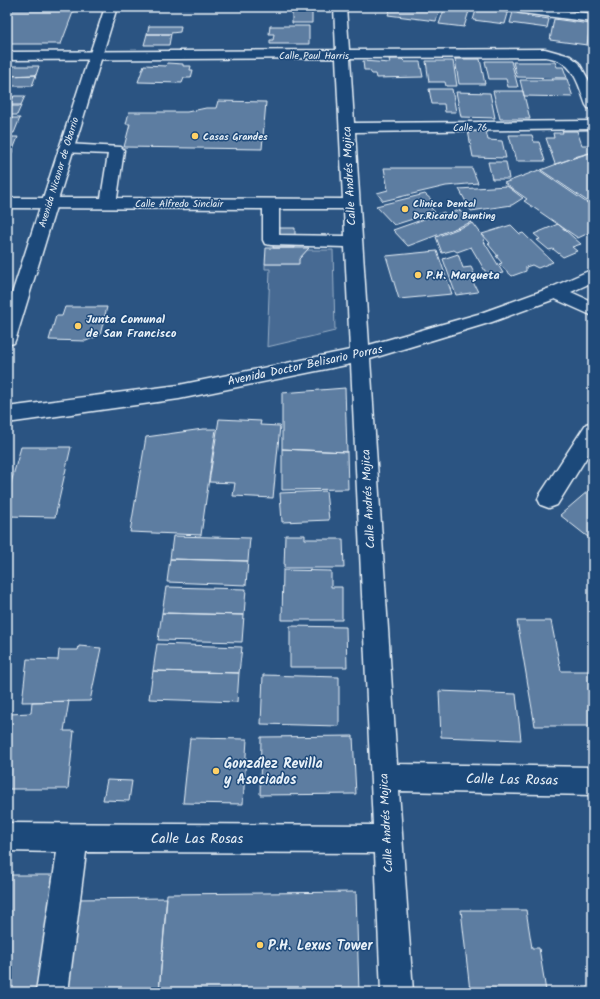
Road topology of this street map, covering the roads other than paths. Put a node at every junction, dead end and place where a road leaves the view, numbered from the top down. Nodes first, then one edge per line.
1 (111, 7) edge
2 (340, 7) edge
3 (506, 7) edge
4 (593, 18) edge
5 (342, 55) junction
6 (7, 56) edge
7 (95, 56) junction
8 (593, 105) edge
9 (593, 125) edge
10 (346, 128) junction
11 (66, 149) junction
12 (7, 203) edge
13 (48, 203) junction
14 (108, 203) junction
15 (271, 204) junction
16 (350, 204) junction
17 (353, 242) junction
18 (593, 275) edge
19 (556, 292) junction
20 (593, 310) edge
21 (7, 338) edge
22 (360, 355) junction
23 (7, 415) edge
24 (593, 430) edge
25 (549, 499) dead end
26 (384, 777) junction
27 (593, 781) edge
28 (7, 837) edge
29 (73, 838) junction
30 (387, 839) junction
31 (52, 992) edge
32 (397, 992) edge

1 - 7 street, Avenida Nicanor de Obarrio
2 - 5 street, Calle Andrés Mojica
3 - 4 street
5 - 7 street, Calle Paul Harris
5 - 8 street, Calle Paul Harris
5 - 10 street, Calle Andrés Mojica
6 - 7 street, Calle Paul Harris
7 - 11 street, Avenida Nicanor de Obarrio
9 - 10 street, Calle 76
10 - 16 street, Calle Andrés Mojica
11 - 13 street, Avenida Nicanor de Obarrio
11 - 14 street
12 - 13 street, Calle Alfredo Sinclair
13 - 14 street, Calle Alfredo Sinclair
13 - 21 street, Avenida Nicanor de Obarrio
14 - 15 street, Calle Alfredo Sinclair
15 - 16 street, Calle Alfredo Sinclair
15 - 17 street
16 - 17 street, Calle Andrés Mojica
17 - 22 street, Calle Andrés Mojica
18 - 19 street, Avenida Doctor Belisario Porras
19 - 20 street
19 - 22 street, Avenida Doctor Belisario Porras
22 - 23 street, Avenida Doctor Belisario Porras
22 - 26 street, Calle Andrés Mojica
24 - 25 street
26 - 27 street, Calle Las Rosas
26 - 30 street, Calle Andrés Mojica
28 - 29 street, Calle Las Rosas
29 - 30 street, Calle Las Rosas
29 - 31 street
30 - 32 street, Calle Andrés Mojica

